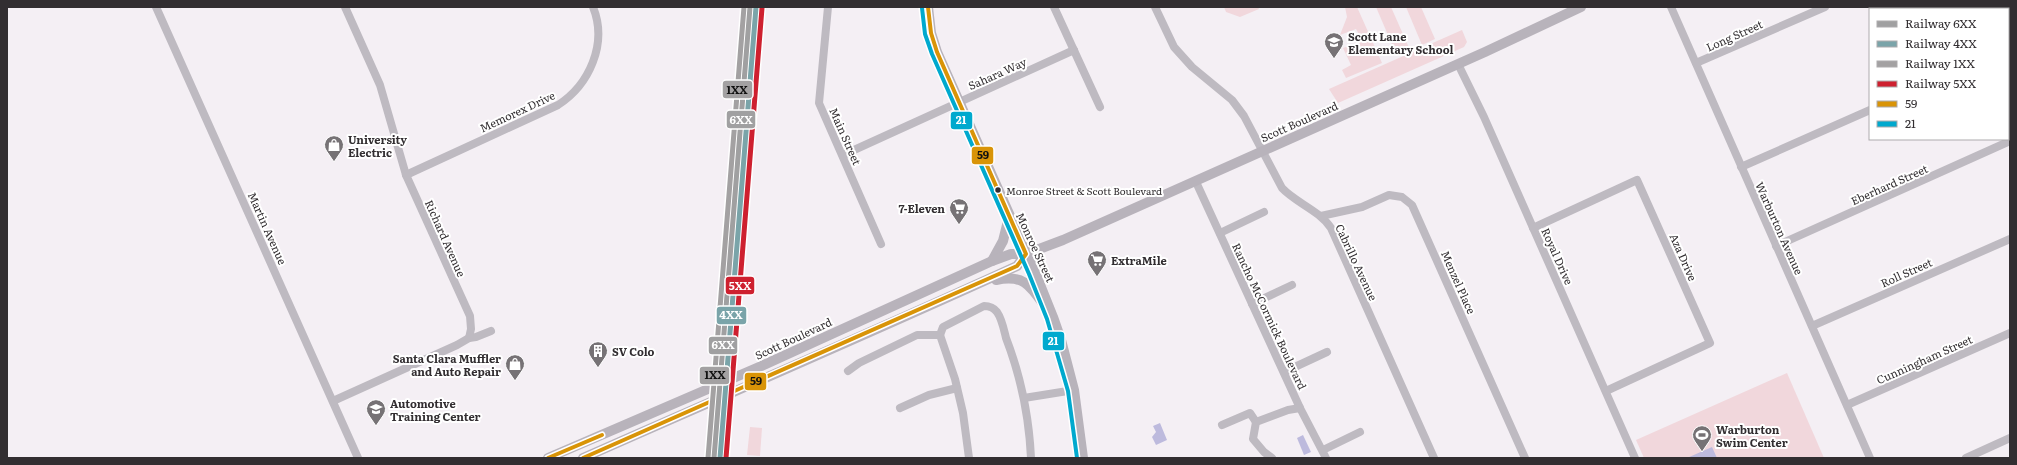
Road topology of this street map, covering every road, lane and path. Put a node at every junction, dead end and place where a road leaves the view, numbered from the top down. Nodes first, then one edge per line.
1 (156, 7) edge
2 (345, 7) edge
3 (594, 7) edge
4 (828, 7) edge
5 (928, 7) edge
6 (1054, 7) edge
7 (1155, 7) edge
8 (1581, 7) edge
9 (1671, 7) edge
10 (1825, 7) edge
11 (1074, 50) junction
12 (1696, 63) junction
13 (1458, 64) junction
14 (958, 103) junction
15 (1100, 107) dead end
16 (1869, 110) edge
17 (2010, 141) edge
18 (1262, 151) junction
19 (843, 155) junction
20 (1741, 167) junction
21 (406, 175) junction
22 (1196, 182) junction
23 (1264, 212) dead end
24 (1321, 216) junction
25 (1009, 217) junction
26 (1533, 228) junction
27 (1220, 233) junction
28 (2010, 239) edge
29 (881, 244) dead end
30 (1776, 246) junction
31 (1026, 254) junction
32 (992, 261) junction
33 (976, 285) junction
34 (1292, 285) dead end
35 (1252, 304) junction
36 (1053, 317) junction
37 (1812, 326) junction
38 (491, 331) dead end
39 (2010, 333) edge
40 (940, 335) junction
41 (469, 338) junction
42 (1327, 352) dead end
43 (848, 371) dead end
44 (1284, 372) junction
45 (957, 388) junction
46 (1074, 390) junction
47 (1606, 391) junction
48 (1024, 398) junction
49 (334, 401) junction
50 (1847, 405) junction
51 (900, 408) dead end
52 (1300, 408) junction
53 (1256, 422) junction
54 (1222, 425) dead end
55 (1360, 432) dead end
56 (2010, 438) edge
57 (1322, 450) junction
58 (358, 458) edge
59 (548, 458) edge
60 (583, 458) edge
61 (969, 458) edge
62 (1031, 458) edge
63 (1083, 458) edge
64 (1272, 458) edge
65 (1326, 458) edge
66 (1434, 458) edge
67 (1525, 458) edge
68 (1635, 458) edge
69 (1870, 458) edge
70 (1966, 458) edge

1 - 49 street, Martin Avenue
2 - 21 street, Richard Avenue
3 - 21 street, Memorex Drive
4 - 19 street, Main Street
5 - 14 main road, Monroe Street
6 - 11 street
7 - 18 street, Cabrillo Avenue
8 - 13 main road, Scott Boulevard
9 - 12 street, Warburton Avenue
10 - 12 street, Long Street
11 - 14 street, Sahara Way
11 - 15 street
12 - 20 street, Warburton Avenue
13 - 18 main road, Scott Boulevard
13 - 26 street, Royal Drive
14 - 19 street, Sahara Way
14 - 25 main road, Monroe Street
16 - 20 street
17 - 30 street, Eberhard Street
18 - 22 main road, Scott Boulevard
18 - 24 street, Cabrillo Avenue
19 - 29 street, Main Street
20 - 30 street, Warburton Avenue
21 - 41 street, Richard Avenue
22 - 27 street, Rancho McCormick Boulevard
22 - 31 main road, Scott Boulevard
23 - 27 street
24 - 66 street, Cabrillo Avenue
24 - 67 street, Menzel Place
25 - 31 main road, Monroe Street
25 - 32 main road
26 - 47 street, Royal Drive
26 - 47 street, Aza Drive
27 - 35 street, Rancho McCormick Boulevard
28 - 37 street, Roll Street
30 - 37 street, Warburton Avenue
31 - 32 main road, Scott Boulevard
31 - 33 main road, Scott Boulevard
31 - 36 main road, Monroe Street
32 - 59 main road, Scott Boulevard
33 - 36 main road
33 - 60 main road, Scott Boulevard
34 - 35 street
35 - 44 street, Rancho McCormick Boulevard
36 - 46 main road, Monroe Street
37 - 50 street, Warburton Avenue
38 - 41 street
39 - 50 street, Cunningham Street
40 - 43 street
40 - 45 street
40 - 48 street
41 - 49 street
42 - 44 street
44 - 52 street, Rancho McCormick Boulevard
45 - 51 street
45 - 61 street
46 - 48 street
46 - 63 main road, Monroe Street
47 - 68 street, Royal Drive
48 - 62 street
49 - 58 street, Martin Avenue
50 - 69 street, Warburton Avenue
52 - 53 street
52 - 57 street, Rancho McCormick Boulevard
53 - 54 street
53 - 64 street
55 - 57 street
56 - 70 street
57 - 65 street, Rancho McCormick Boulevard

